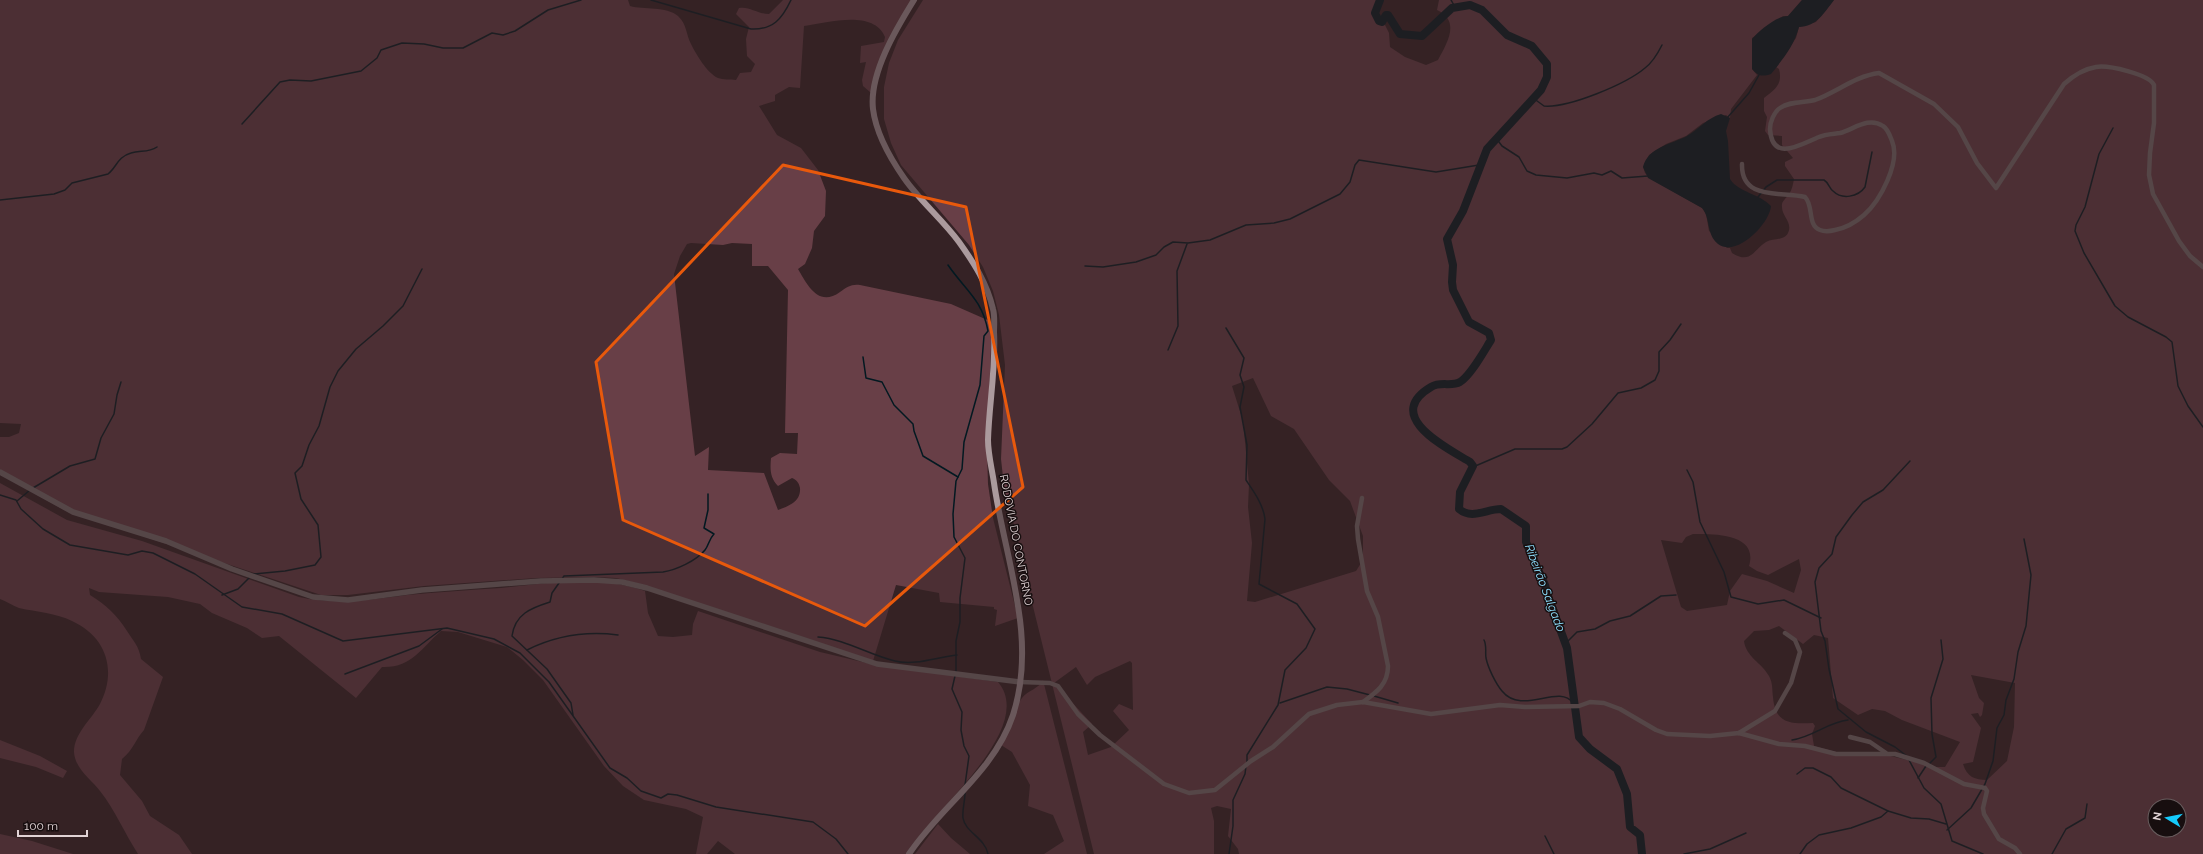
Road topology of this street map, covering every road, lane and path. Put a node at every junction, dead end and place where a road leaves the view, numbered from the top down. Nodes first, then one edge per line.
1 (914, 0) edge
2 (1742, 164) dead end
3 (2203, 267) edge
4 (0, 472) edge
5 (1362, 498) dead end
6 (1785, 633) dead end
7 (1020, 682) junction
8 (1363, 702) junction
9 (1739, 732) junction
10 (1850, 737) dead end
11 (1886, 753) junction
12 (909, 854) edge
13 (2020, 854) edge

1 - 7 main road, RODOVIA DO CONTORNO
2 - 3 street
4 - 7 street
5 - 8 street
6 - 9 street
7 - 8 street
7 - 12 main road, RODOVIA DO CONTORNO
8 - 9 street
9 - 11 street
10 - 11 street
11 - 13 street

